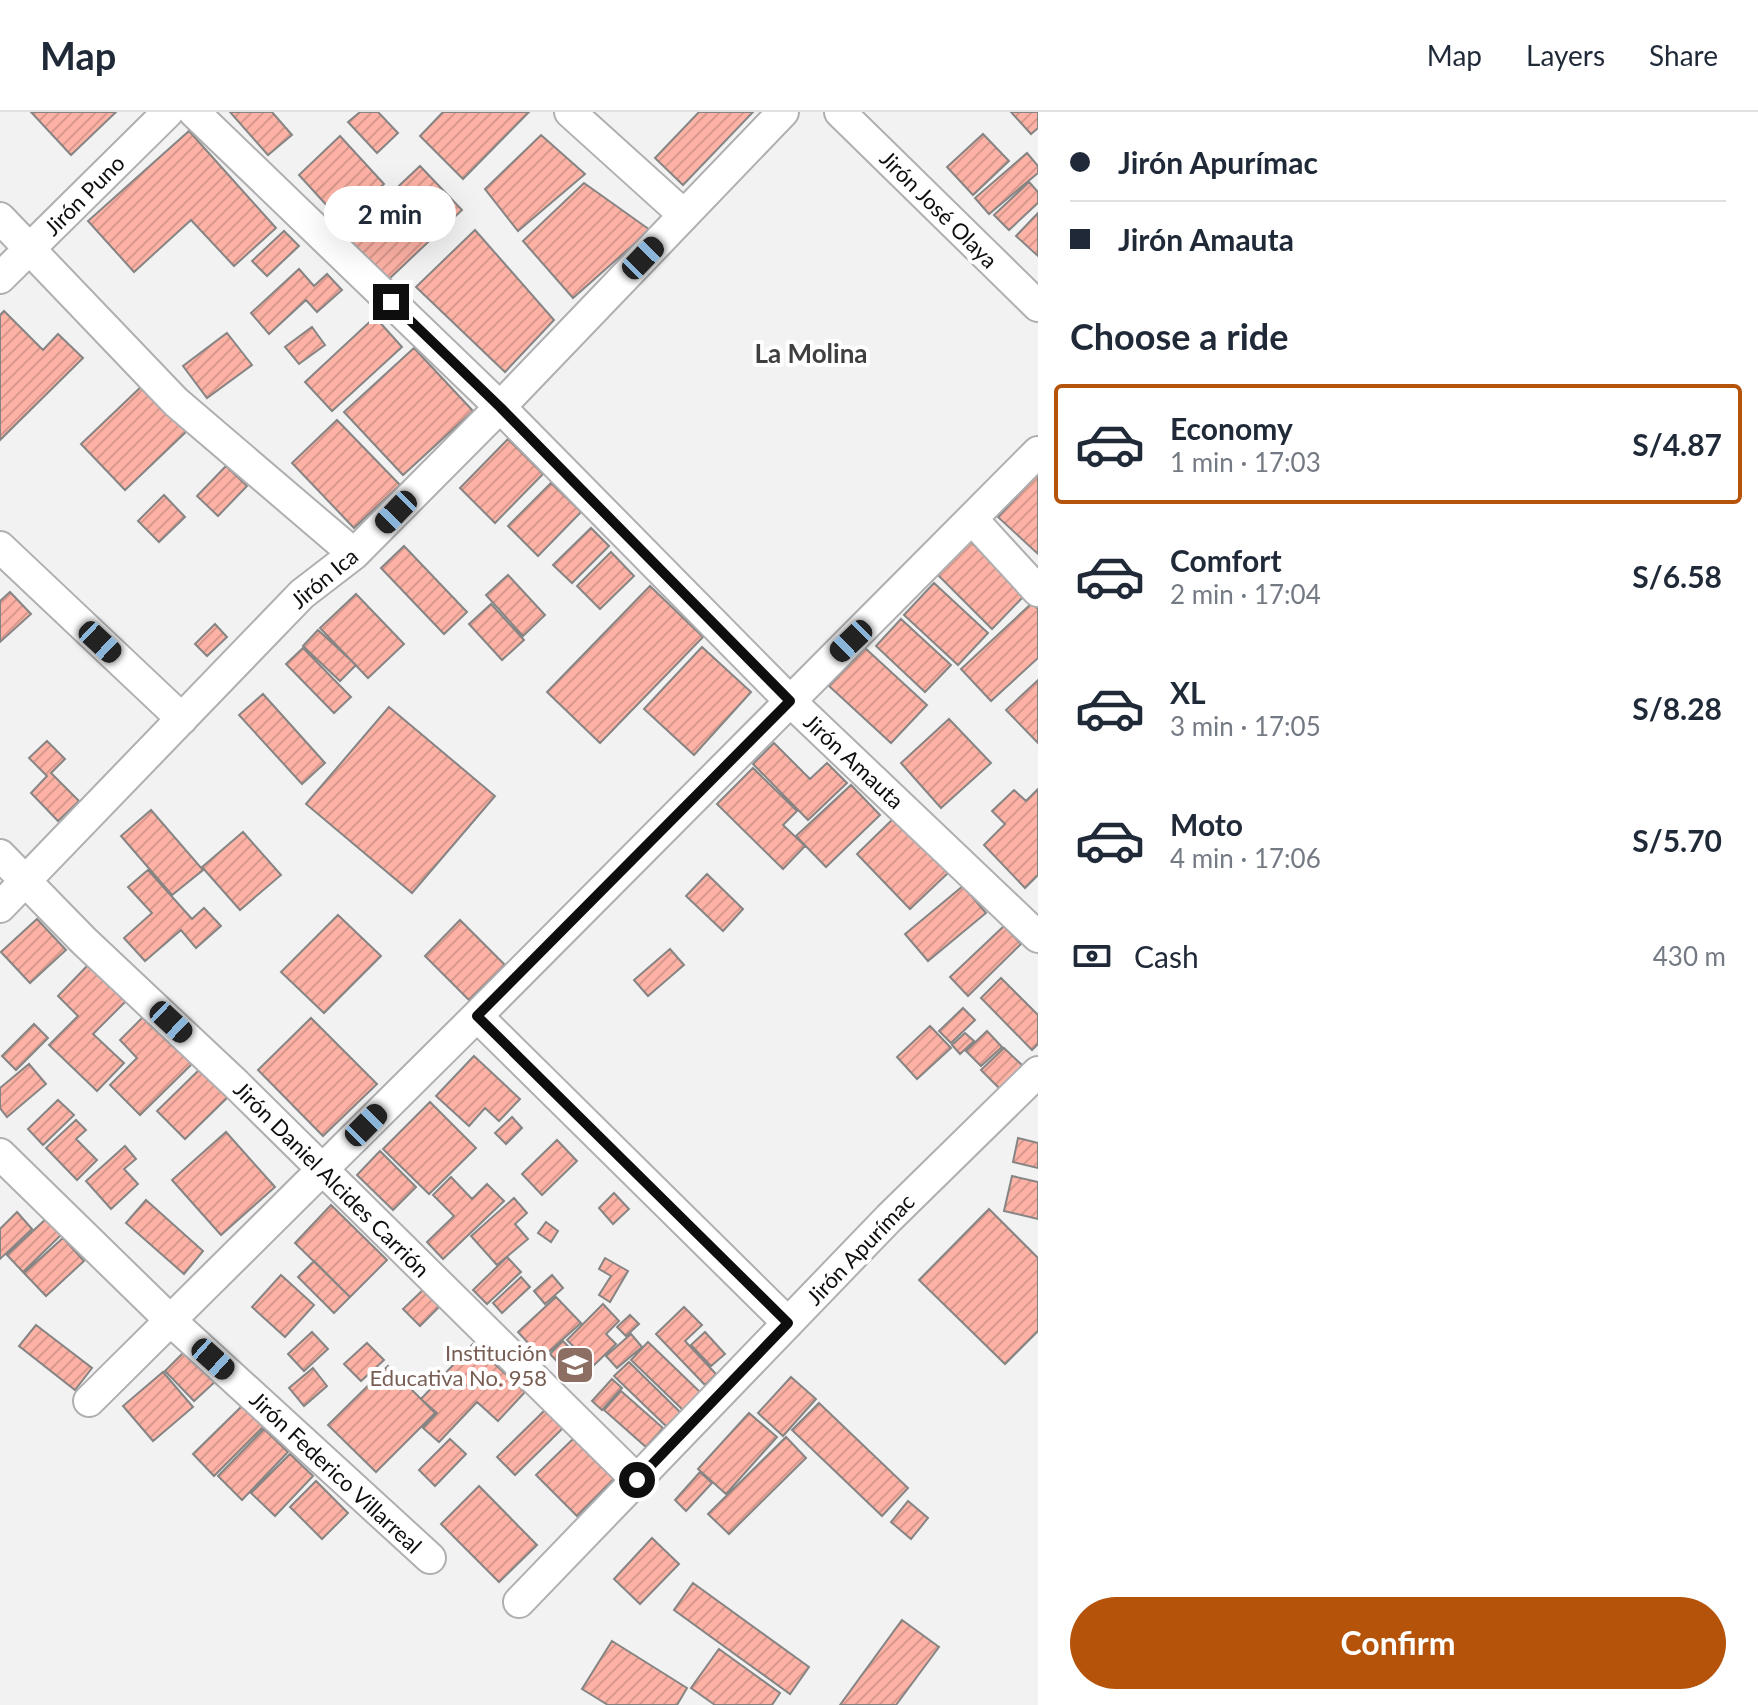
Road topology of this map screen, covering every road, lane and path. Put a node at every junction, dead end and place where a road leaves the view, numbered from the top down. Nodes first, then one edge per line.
1 (168, 112) edge
2 (194, 112) edge
3 (570, 112) edge
4 (783, 112) edge
5 (840, 112) edge
6 (684, 215) junction
7 (0, 218) edge
8 (30, 248) junction
9 (0, 278) edge
10 (1038, 306) edge
11 (500, 407) junction
12 (1038, 452) edge
13 (973, 520) junction
14 (0, 547) edge
15 (354, 554) junction
16 (1038, 591) edge
17 (790, 701) junction
18 (182, 719) junction
19 (0, 855) edge
20 (25, 881) junction
21 (0, 907) edge
22 (1038, 937) edge
23 (477, 1016) junction
24 (1038, 1072) edge
25 (0, 1154) edge
26 (322, 1169) junction
27 (170, 1320) junction
28 (788, 1323) junction
29 (89, 1401) dead end
30 (637, 1480) junction
31 (430, 1558) dead end
32 (519, 1602) dead end

1 - 8 street, Jirón Puno
2 - 11 street, Jirón Amauta
3 - 6 street
4 - 6 street, Jirón Ica
5 - 10 street, Jirón José Olaya
6 - 11 street, Jirón Ica
7 - 8 street
8 - 9 street, Jirón Puno
8 - 15 street
11 - 15 street, Jirón Ica
11 - 17 street, Jirón Amauta
12 - 13 street
13 - 16 street
13 - 17 street
14 - 18 street
15 - 18 street, Jirón Ica
17 - 22 street, Jirón Amauta
17 - 23 street
18 - 20 street, Jirón Ica
19 - 20 street, Jirón Daniel Alcides Carrión
20 - 21 street, Jirón Ica
20 - 26 street, Jirón Daniel Alcides Carrión
23 - 26 street
23 - 28 street
24 - 28 street, Jirón Apurímac
25 - 27 street, Jirón Federico Villarreal
26 - 27 street
26 - 30 street, Jirón Daniel Alcides Carrión
27 - 29 street
27 - 31 street, Jirón Federico Villarreal
28 - 30 street, Jirón Apurímac
30 - 32 street, Jirón Apurímac

